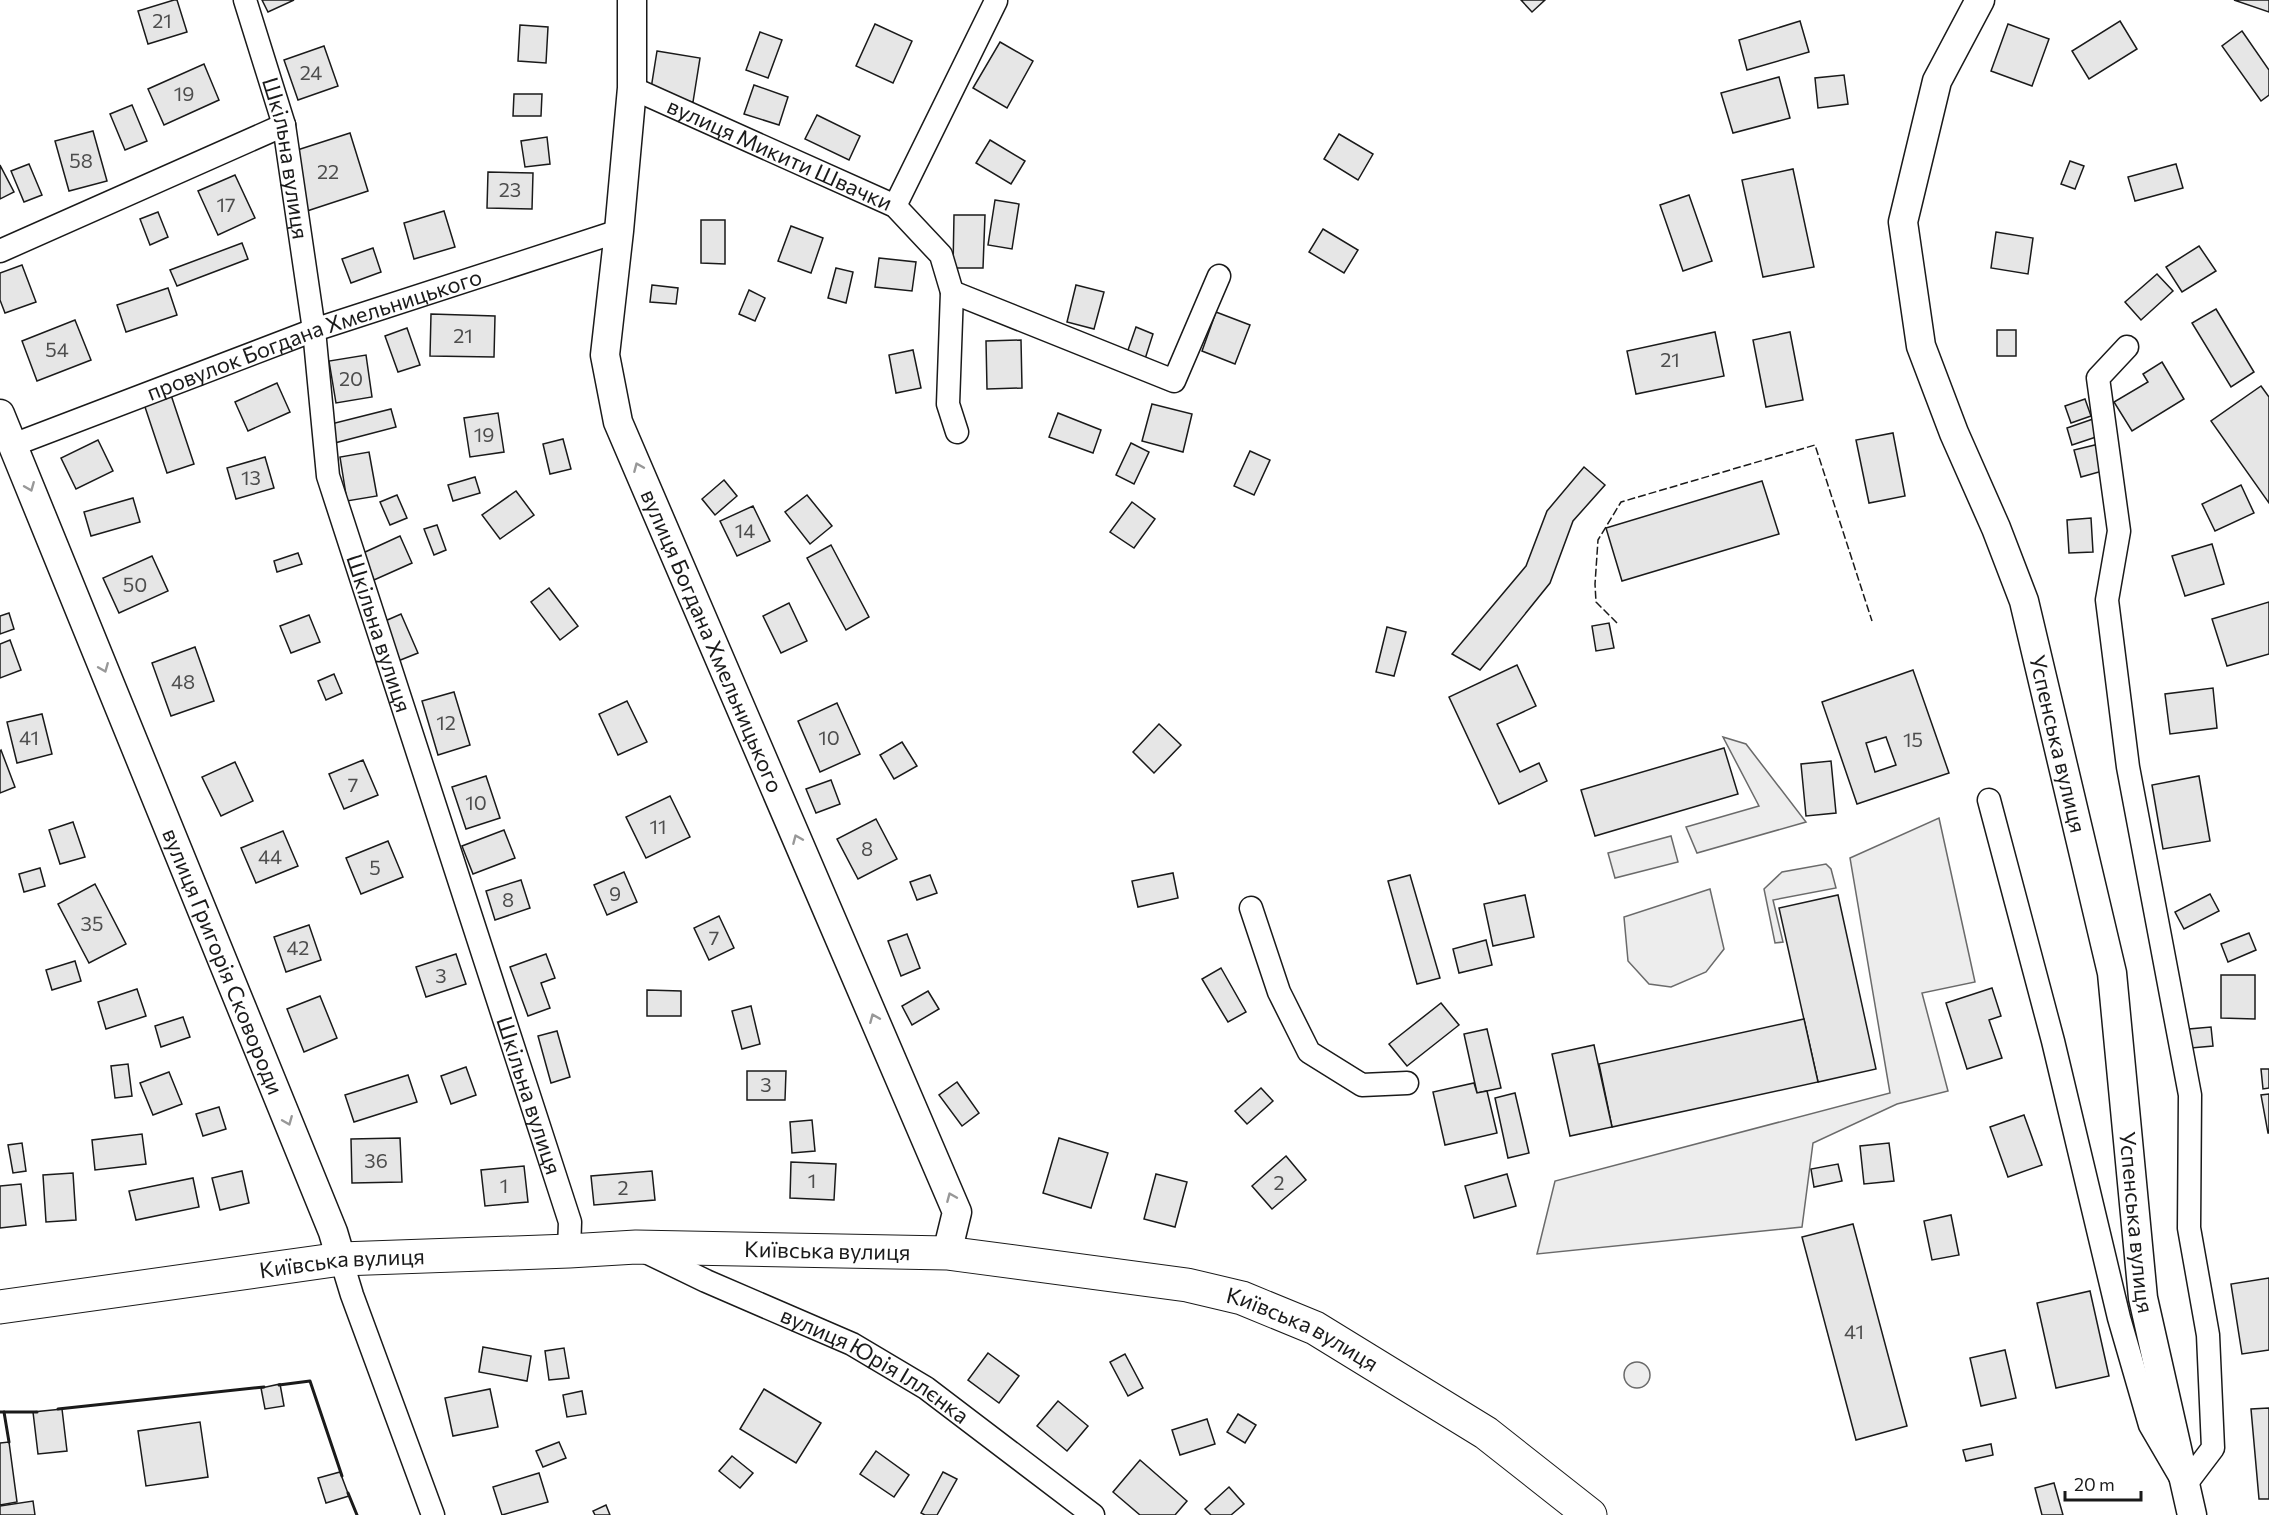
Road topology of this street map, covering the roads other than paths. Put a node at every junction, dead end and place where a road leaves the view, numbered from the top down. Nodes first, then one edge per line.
1 (245, 0) edge
2 (632, 0) edge
3 (996, 0) edge
4 (1002, 0) edge
5 (1980, 0) edge
6 (632, 88) junction
7 (284, 125) junction
8 (895, 206) junction
9 (619, 231) junction
10 (0, 251) edge
11 (1219, 276) dead end
12 (952, 292) junction
13 (314, 330) junction
14 (2127, 347) dead end
15 (0, 414) edge
16 (957, 432) dead end
17 (13, 445) junction
18 (1989, 800) dead end
19 (1251, 908) dead end
20 (1407, 1083) dead end
21 (636, 1247) junction
22 (569, 1251) junction
23 (947, 1253) junction
24 (341, 1259) junction
25 (0, 1307) edge
26 (2185, 1485) junction
27 (433, 1515) edge
28 (1093, 1515) edge
29 (1590, 1515) edge
30 (2192, 1515) edge

1 - 7 street, Шкільна вулиця
2 - 6 street, вулиця Богдана Хмельницького
3 - 4 street
3 - 8 street
5 - 26 street, Успенська вулиця
6 - 8 street, вулиця Микити Швачки
6 - 9 street, вулиця Богдана Хмельницького
7 - 10 street
7 - 13 street, Шкільна вулиця
8 - 12 street, вулиця Микити Швачки
9 - 13 street, провулок Богдана Хмельницького
23 -> 9 street, вулиця Богдана Хмельницького
11 - 12 street
12 - 16 street, вулиця Микити Швачки
13 - 17 street, провулок Богдана Хмельницького
13 - 22 street, Шкільна вулиця
14 - 26 street
15 - 17 street, вулиця Григорія Сковороди
17 -> 24 street, вулиця Григорія Сковороди
18 - 26 street
19 - 20 street
21 - 22 main road, Київська вулиця
21 - 23 main road, Київська вулиця
21 - 28 street, вулиця Юрія Іллєнка
22 - 24 main road, Київська вулиця
23 - 29 main road, Київська вулиця
24 - 25 main road, Київська вулиця
24 - 27 street, вулиця Григорія Сковороди
26 - 30 street, Успенська вулиця

